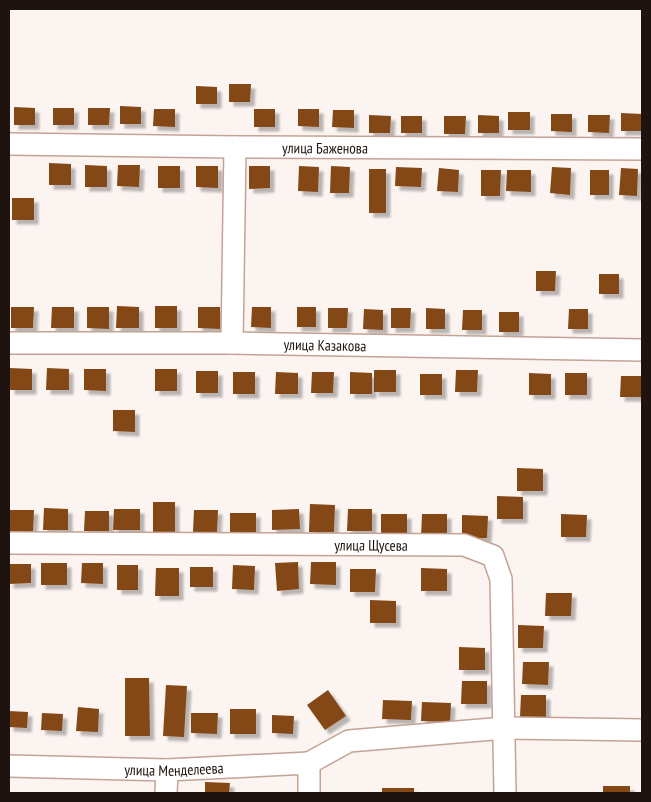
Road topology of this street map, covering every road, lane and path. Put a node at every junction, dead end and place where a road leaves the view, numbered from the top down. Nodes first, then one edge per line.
1 (9, 144) edge
2 (235, 147) junction
3 (642, 149) edge
4 (9, 343) edge
5 (232, 343) junction
6 (642, 350) edge
7 (9, 543) edge
8 (505, 728) junction
9 (642, 730) edge
10 (309, 763) junction
11 (9, 766) edge
12 (167, 770) junction
13 (166, 793) edge
14 (309, 793) edge
15 (505, 793) edge

1 - 2 street, улица Баженова
2 - 3 street, улица Баженова
2 - 5 street
4 - 5 street, улица Казакова
5 - 6 street, улица Казакова
7 - 8 street, улица Щусева
8 - 9 street
8 - 10 street
8 - 15 street, улица Щусева
10 - 12 street, улица Менделеева
10 - 14 street
11 - 12 street, улица Менделеева
12 - 13 street

